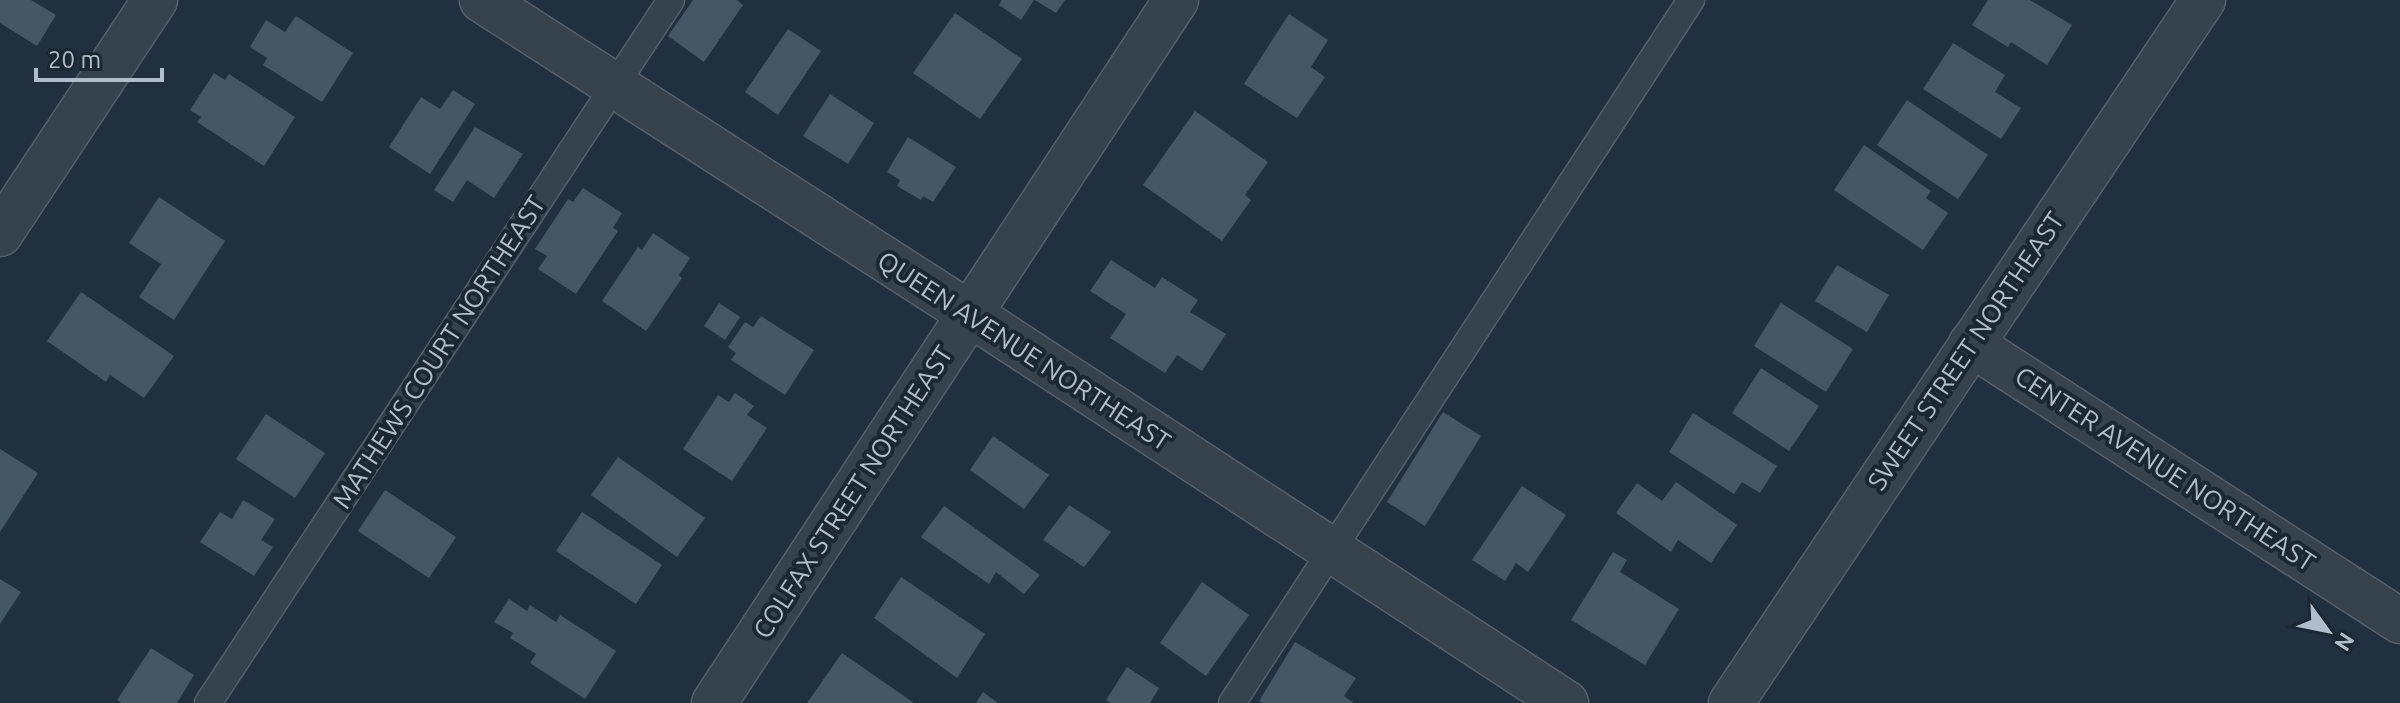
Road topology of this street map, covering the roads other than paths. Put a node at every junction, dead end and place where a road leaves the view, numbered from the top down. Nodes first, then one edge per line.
1 (155, 0) edge
2 (482, 0) edge
3 (671, 0) edge
4 (1176, 0) edge
5 (1691, 0) edge
6 (2203, 0) edge
7 (614, 85) junction
8 (1, 232) edge
9 (970, 314) junction
10 (1971, 344) junction
11 (1333, 552) junction
12 (2400, 621) edge
13 (208, 703) edge
14 (714, 703) edge
15 (1232, 703) edge
16 (1566, 703) edge
17 (1731, 703) edge

1 - 8 street
2 - 7 street, QUEEN AVENUE NORTHEAST
3 - 7 lane, MATHEWS COURT NORTHEAST
4 - 9 street, COLFAX STREET NORTHEAST
5 - 11 lane
6 - 10 street, SWEET STREET NORTHEAST
7 - 9 street, QUEEN AVENUE NORTHEAST
7 - 13 lane, MATHEWS COURT NORTHEAST
9 - 11 street, QUEEN AVENUE NORTHEAST
9 - 14 street, COLFAX STREET NORTHEAST
10 - 12 street, CENTER AVENUE NORTHEAST
10 - 17 street, SWEET STREET NORTHEAST
11 - 15 lane
11 - 16 street, QUEEN AVENUE NORTHEAST

